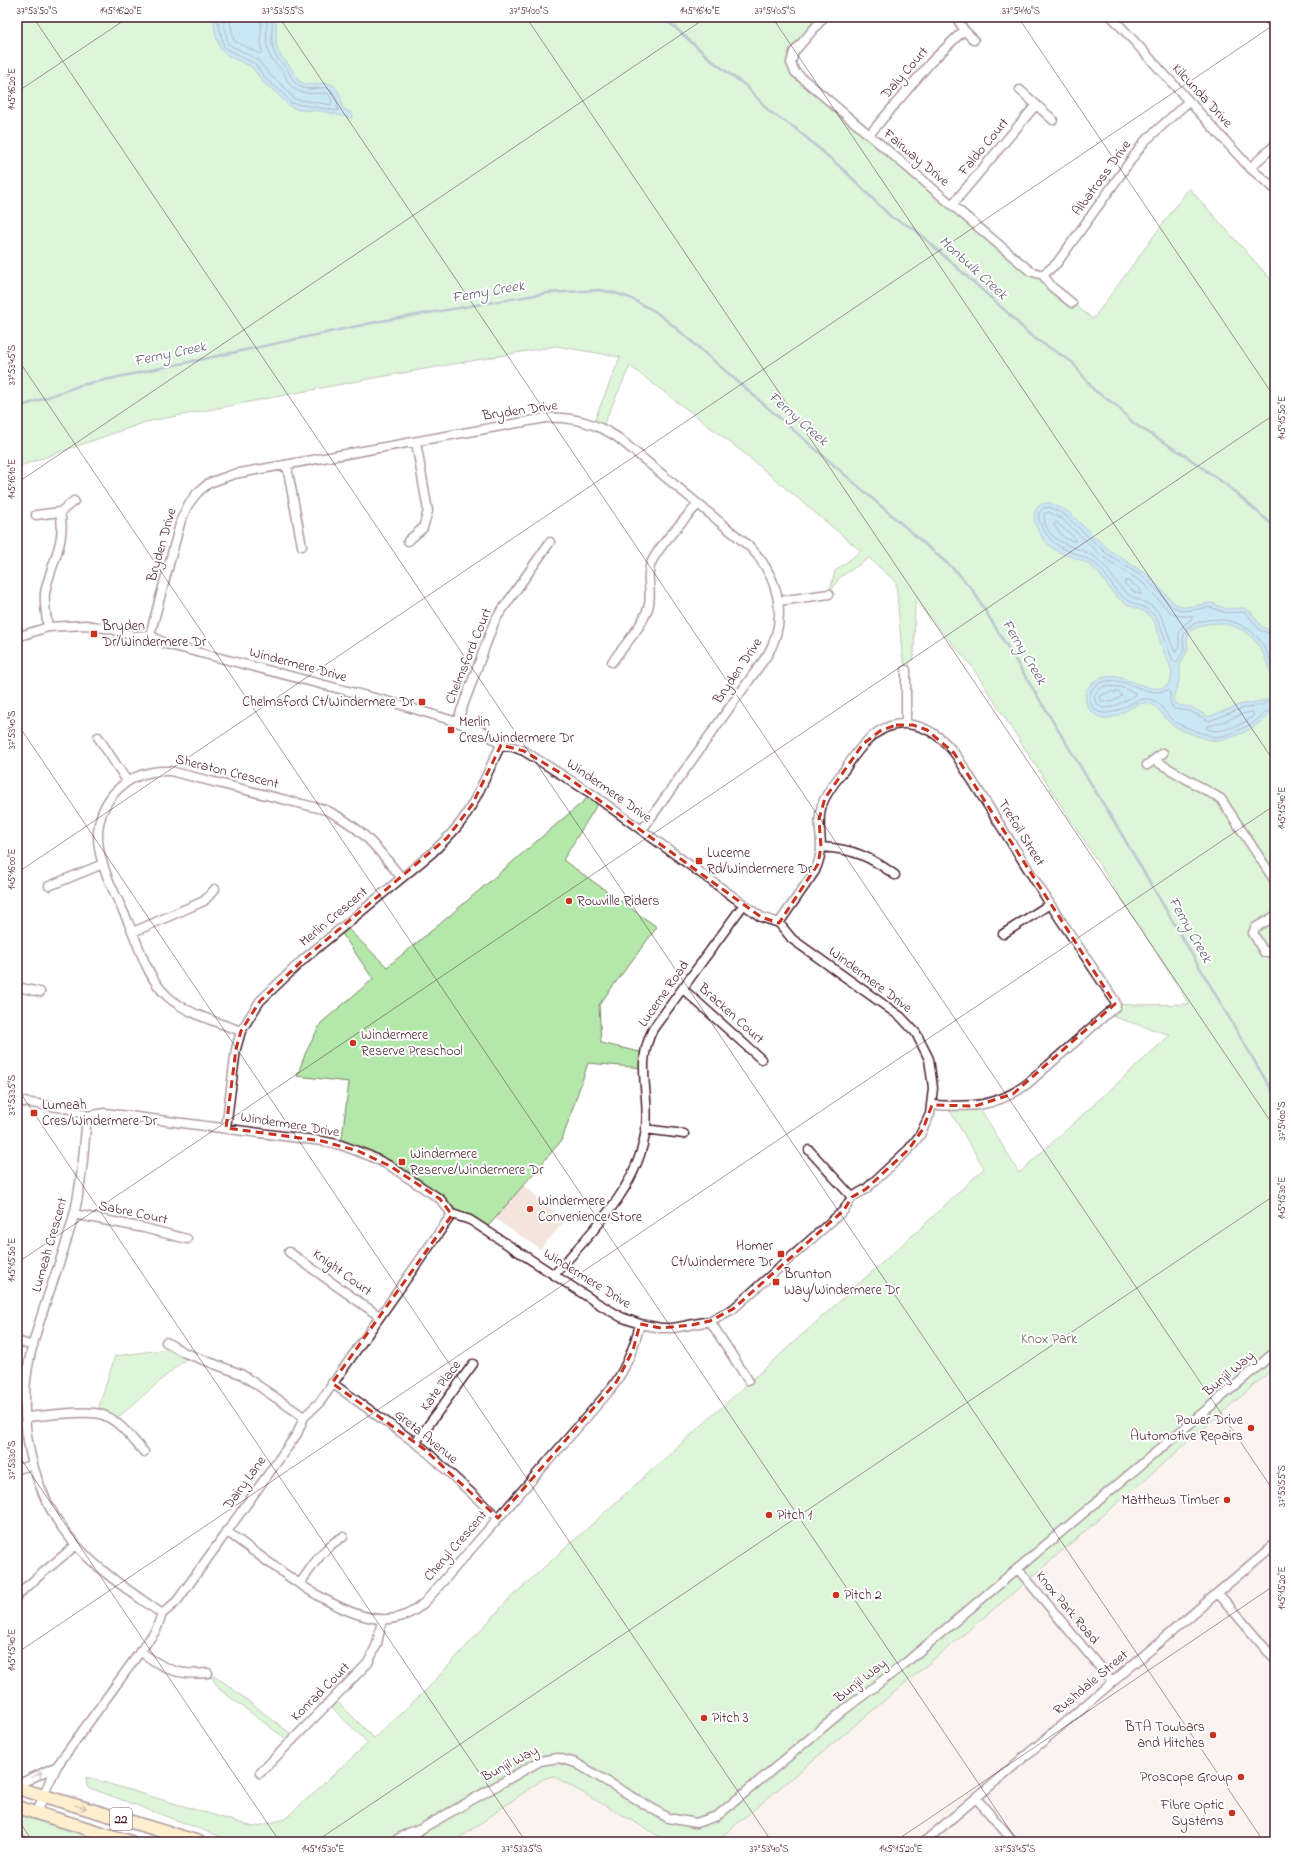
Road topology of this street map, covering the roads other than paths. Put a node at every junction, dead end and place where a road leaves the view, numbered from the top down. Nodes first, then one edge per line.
1 (824, 17) edge
2 (956, 17) edge
3 (1112, 17) edge
4 (964, 30) junction
5 (974, 40) dead end
6 (1020, 90) dead end
7 (1189, 101) junction
8 (1036, 106) junction
9 (1053, 120) dead end
10 (869, 135) junction
11 (1275, 145) edge
12 (1250, 168) junction
13 (1275, 189) edge
14 (952, 205) junction
15 (1043, 275) junction
16 (1072, 303) dead end
17 (416, 442) junction
18 (287, 466) junction
19 (74, 501) dead end
20 (698, 504) junction
21 (60, 512) junction
22 (36, 516) dead end
23 (408, 541) dead end
24 (550, 542) dead end
25 (302, 546) dead end
26 (828, 594) dead end
27 (779, 601) junction
28 (48, 627) junction
29 (150, 635) junction
30 (17, 637) edge
31 (612, 662) dead end
32 (906, 670) dead end
33 (457, 722) junction
34 (906, 724) junction
35 (98, 737) dead end
36 (501, 746) junction
37 (1163, 753) dead end
38 (127, 781) junction
39 (642, 830) junction
40 (821, 847) junction
41 (103, 864) junction
42 (895, 875) dead end
43 (401, 877) junction
44 (1275, 881) edge
45 (49, 886) dead end
46 (215, 889) dead end
47 (744, 904) junction
48 (1050, 904) junction
49 (1275, 916) edge
50 (779, 923) junction
51 (133, 932) junction
52 (1003, 934) dead end
53 (1275, 946) edge
54 (17, 988) edge
55 (683, 989) junction
56 (40, 992) dead end
57 (241, 1031) junction
58 (761, 1059) dead end
59 (17, 1101) edge
60 (932, 1105) junction
61 (87, 1116) junction
62 (226, 1128) junction
63 (646, 1129) junction
64 (684, 1134) dead end
65 (809, 1150) dead end
66 (852, 1197) junction
67 (74, 1214) junction
68 (452, 1214) junction
69 (187, 1239) dead end
70 (289, 1252) dead end
71 (554, 1275) junction
72 (379, 1316) junction
73 (710, 1321) junction
74 (640, 1324) junction
75 (17, 1341) edge
76 (166, 1342) dead end
77 (33, 1346) junction
78 (1275, 1352) edge
79 (473, 1364) dead end
80 (748, 1380) dead end
81 (332, 1383) junction
82 (26, 1417) junction
83 (304, 1417) junction
84 (416, 1442) junction
85 (144, 1452) dead end
86 (33, 1465) junction
87 (17, 1469) edge
88 (498, 1518) junction
89 (226, 1531) junction
90 (343, 1537) dead end
91 (1275, 1544) edge
92 (76, 1545) junction
93 (1018, 1569) junction
94 (300, 1583) junction
95 (1218, 1593) junction
96 (17, 1596) edge
97 (162, 1614) junction
98 (382, 1620) junction
99 (140, 1651) junction
100 (1275, 1660) edge
101 (208, 1672) dead end
102 (1112, 1682) junction
103 (57, 1766) junction
104 (260, 1773) dead end
105 (17, 1787) edge
106 (43, 1796) junction
107 (976, 1798) junction
108 (17, 1807) edge
109 (38, 1813) junction
110 (421, 1829) junction
111 (17, 1838) edge
112 (118, 1840) edge
113 (25, 1842) edge
114 (131, 1842) edge
115 (199, 1842) edge
116 (392, 1842) edge
117 (406, 1842) edge
118 (924, 1842) edge
119 (1014, 1842) edge

1 - 10 street, Fairway Drive
2 - 4 street
3 - 7 street, Kilcunda Drive
4 - 5 street
4 - 10 street, Daly Court
6 - 8 street
7 - 12 street, Kilcunda Drive
7 - 15 street, Albatross Drive
8 - 9 street
8 - 14 street, Faldo Court
10 - 14 street, Fairway Drive
11 - 12 street
12 - 13 street, Kilcunda Drive
14 - 15 street, Fairway Drive
15 - 16 street, Fairway Drive
17 - 18 street, Bryden Drive
17 - 20 street, Bryden Drive
17 - 23 street
18 - 25 street
18 - 29 street, Bryden Drive
19 - 21 street
20 - 27 street, Bryden Drive
20 - 31 street
21 - 22 street
21 - 28 street
24 - 33 street, Chelmsford Court
26 - 27 street
27 - 39 street, Bryden Drive
28 - 29 street, Windermere Drive
28 - 30 street, Windermere Drive
29 - 33 street, Windermere Drive
32 - 34 street
33 - 36 street, Windermere Drive
34 - 40 street, Trefoil Street
34 - 48 street, Trefoil Street
35 - 38 street
36 - 39 street, Windermere Drive
36 - 43 street, Merlin Crescent
37 - 44 street
38 - 41 street, Sheraton Crescent
38 - 43 street, Sheraton Crescent
39 - 47 street, Windermere Drive
40 - 42 street
40 - 50 street, Trefoil Street
41 - 45 street
41 - 51 street, Sheraton Crescent
43 - 57 street, Merlin Crescent
46 - 51 street
47 - 50 street, Windermere Drive
47 - 55 street, Lucerne Road
48 - 52 street
48 - 60 street, Trefoil Street
49 - 53 street
50 - 60 street, Windermere Drive
51 - 57 street, Sheraton Crescent
54 - 56 street
55 - 58 street, Bracken Court
55 - 63 street, Lucerne Road
57 - 62 street, Merlin Crescent
59 - 61 street, Windermere Drive
60 - 66 street, Windermere Drive
61 - 62 street, Windermere Drive
61 - 67 street, Lumeah Crescent
62 - 68 street, Windermere Drive
63 - 64 street
63 - 71 street, Lucerne Road
65 - 66 street
66 - 73 street, Windermere Drive
67 - 69 street, Sabre Court
67 - 77 street, Lumeah Crescent
68 - 71 street, Windermere Drive
68 - 72 street, Dairy Lane
70 - 72 street, Knight Court
71 - 74 street, Windermere Drive
72 - 81 street, Dairy Lane
73 - 74 street, Windermere Drive
73 - 80 street
74 - 88 street, Cheryl Crescent
75 - 77 street
76 - 83 street
77 - 82 street, Lumeah Crescent
78 - 93 street, Bunjil Way
79 - 84 street, Kate Place
81 - 83 street, Dairy Lane
81 - 84 street, Greta Avenue
82 - 85 street
82 - 86 street, Lumeah Crescent
83 - 89 street, Dairy Lane
84 - 88 street, Greta Avenue
86 - 87 street
86 - 92 street, Lumeah Crescent
88 - 98 street, Cheryl Crescent
89 - 94 street, Cheryl Crescent
89 - 97 street, Dairy Lane
90 - 94 street
91 - 95 street, Rushdale Street
92 - 96 street
92 - 97 street, Lumeah Crescent
93 - 102 street, Knox Park Road
93 - 110 street, Bunjil Way
94 - 98 street, Cheryl Crescent
95 - 100 street
95 - 102 street, Rushdale Street
97 - 99 street, Dairy Lane
98 - 104 street, Konrad Court
99 - 101 street
99 - 103 street, Dairy Lane
102 - 107 street, Rushdale Street
105 -> 103 street, Dairy Lane
103 - 106 street, Dairy Lane
105 - 106 main road, 22
106 - 109 street, Dairy Lane
106 -> 115 main road, 22
107 - 118 street, Rushdale Street
107 - 119 street
108 - 109 main road, 22
109 - 112 main road, 22
110 - 116 street, Bunjil Way
110 - 117 street, Bunjil Way
111 - 113 street
112 - 114 main road, 22

